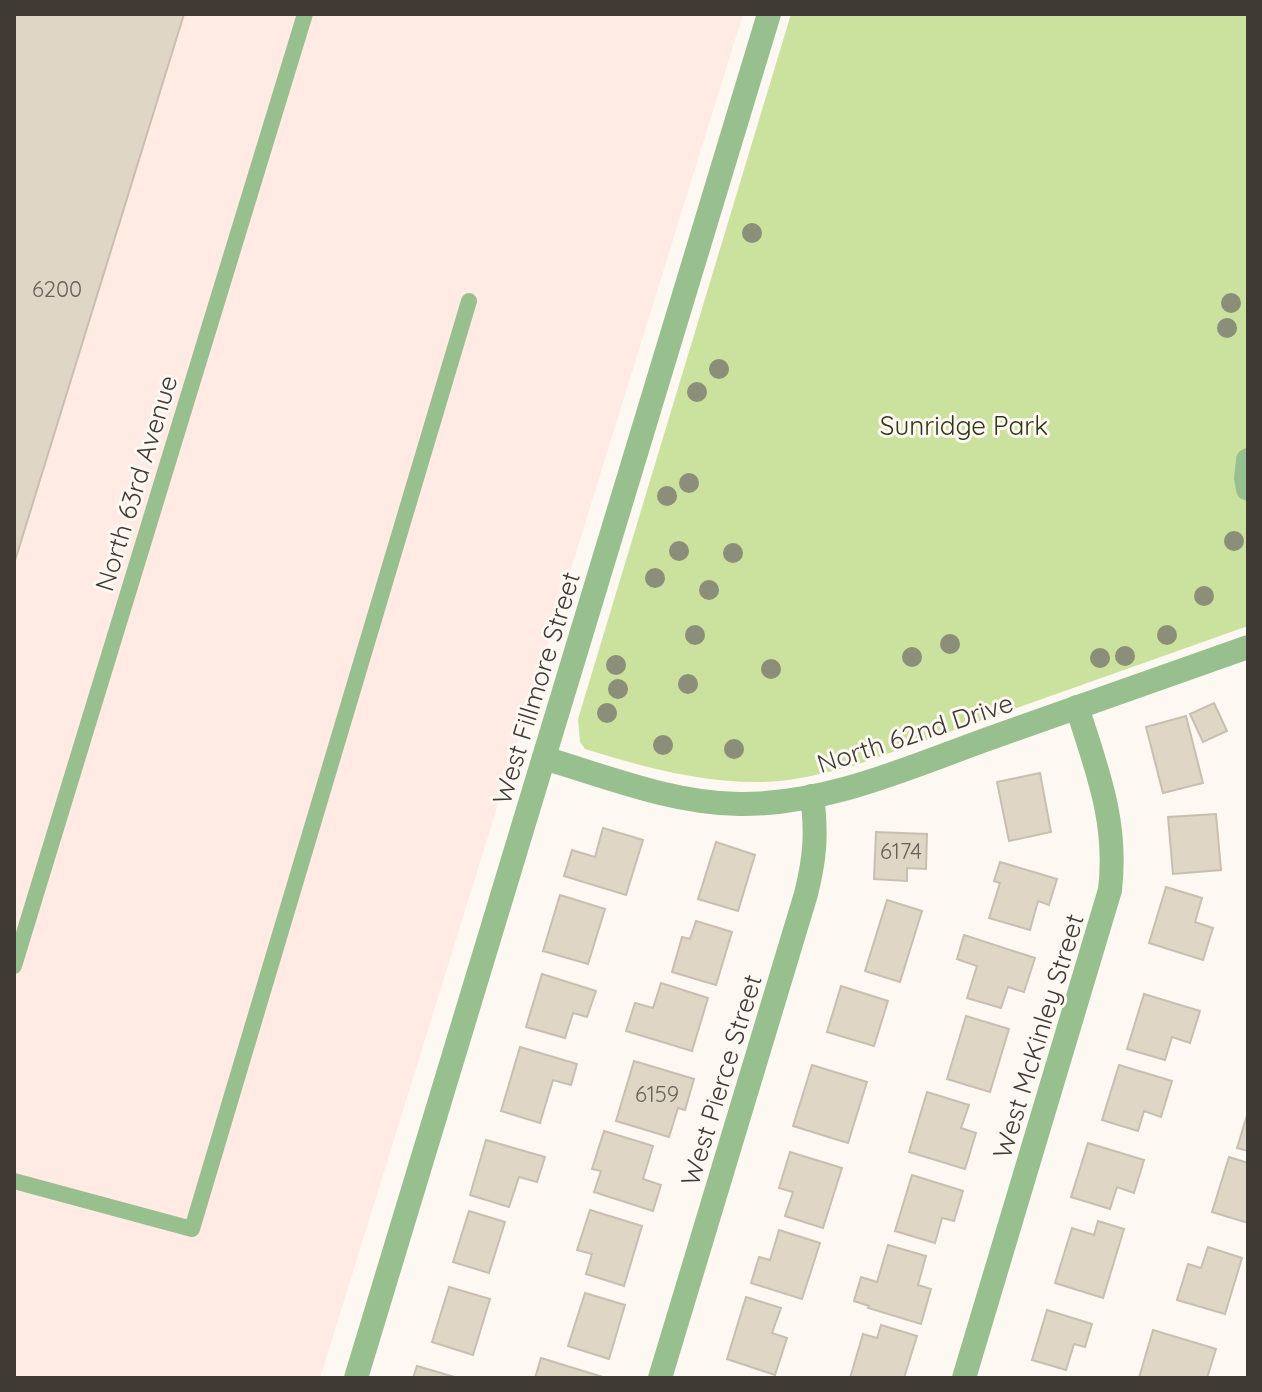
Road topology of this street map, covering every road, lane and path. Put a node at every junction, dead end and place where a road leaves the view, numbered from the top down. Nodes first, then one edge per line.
1 (305, 14) edge
2 (769, 14) edge
3 (469, 301) dead end
4 (1248, 460) edge
5 (1248, 489) edge
6 (1248, 647) edge
7 (1077, 707) junction
8 (544, 758) junction
9 (812, 796) junction
10 (14, 966) edge
11 (14, 1181) edge
12 (356, 1378) edge
13 (660, 1378) edge
14 (964, 1378) edge

1 - 10 lane, North 63rd Avenue
2 - 8 street, West Fillmore Street
3 - 11 lane
4 - 5 street
6 - 7 street, North 62nd Drive
7 - 9 street, North 62nd Drive
7 - 14 street, West McKinley Street
8 - 9 street, North 62nd Drive
8 - 12 street, West Fillmore Street
9 - 13 street, West Pierce Street

